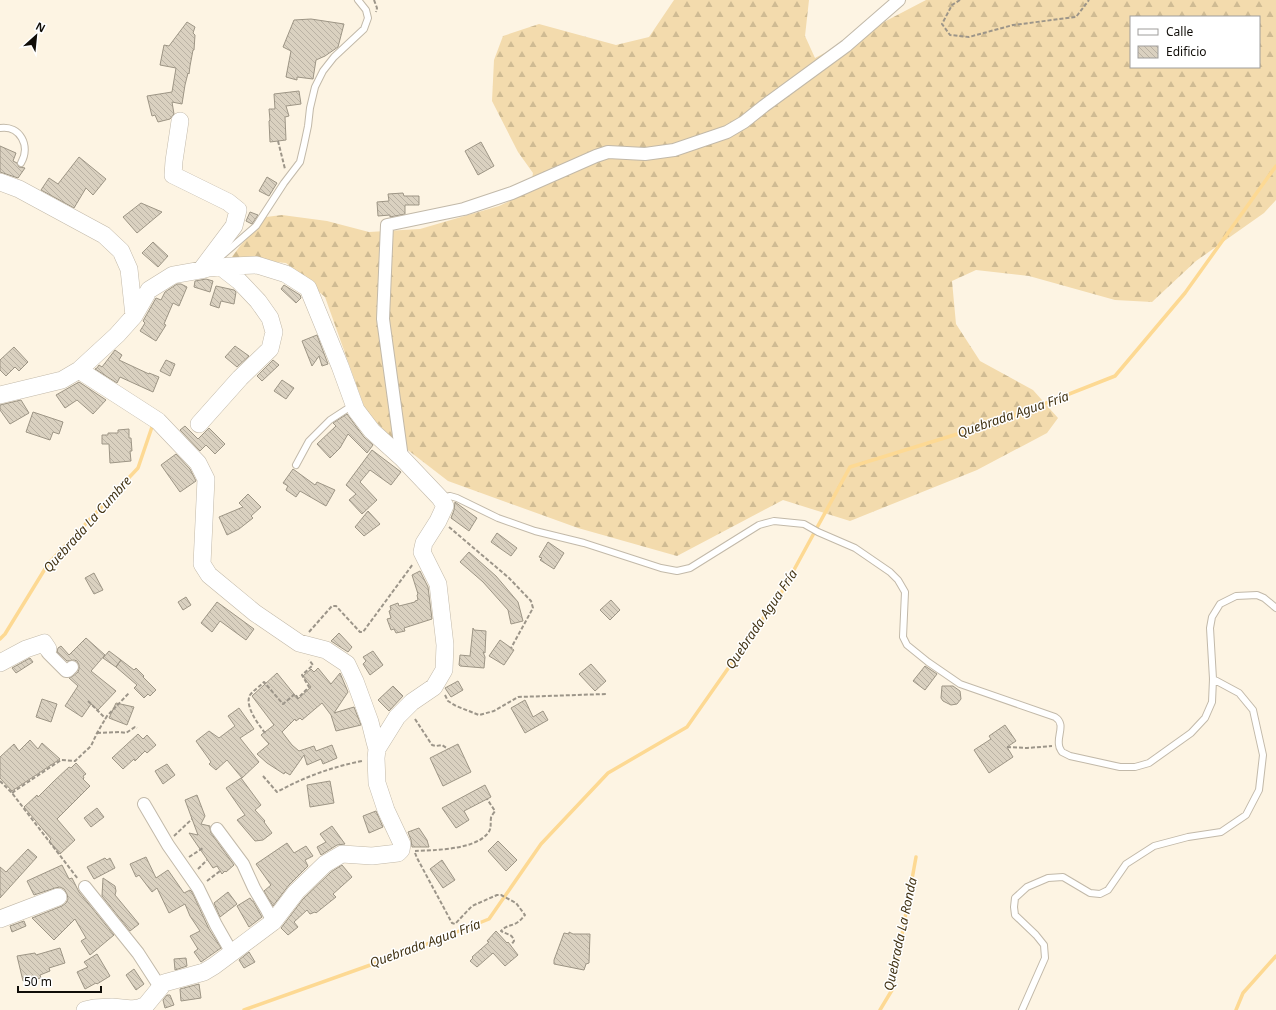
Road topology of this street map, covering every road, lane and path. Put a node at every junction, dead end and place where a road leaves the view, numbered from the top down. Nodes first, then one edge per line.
1 (358, 0) edge
2 (899, 0) edge
3 (960, 0) edge
4 (1089, 0) edge
5 (180, 121) dead end
6 (0, 128) edge
7 (278, 141) dead end
8 (21, 163) dead end
9 (287, 178) junction
10 (0, 182) edge
11 (210, 268) junction
12 (134, 316) junction
13 (79, 370) junction
14 (0, 395) edge
15 (354, 404) junction
16 (199, 424) dead end
17 (402, 458) junction
18 (296, 465) dead end
19 (440, 498) junction
20 (438, 521) junction
21 (422, 552) junction
22 (1276, 608) edge
23 (299, 643) junction
24 (511, 648) dead end
25 (48, 649) joint
26 (0, 663) edge
27 (72, 667) dead end
28 (1213, 678) junction
29 (438, 680) junction
30 (129, 693) dead end
31 (606, 694) dead end
32 (88, 701) dead end
33 (408, 706) junction
34 (106, 719) junction
35 (137, 728) dead end
36 (97, 733) junction
37 (265, 733) dead end
38 (1059, 745) junction
39 (1007, 747) dead end
40 (448, 749) dead end
41 (376, 754) junction
42 (263, 776) dead end
43 (0, 781) edge
44 (12, 793) junction
45 (487, 799) dead end
46 (144, 804) dead end
47 (192, 819) dead end
48 (217, 829) dead end
49 (166, 842) junction
50 (203, 848) dead end
51 (180, 862) junction
52 (220, 871) dead end
53 (85, 887) joint
54 (198, 888) junction
55 (58, 896) dead end
56 (0, 919) edge
57 (273, 922) junction
58 (511, 945) dead end
59 (232, 953) junction
60 (160, 987) junction
61 (85, 1010) edge
62 (1022, 1010) edge

1 - 9 lane
2 - 17 street
3 - 4 path
5 - 11 street
6 - 8 lane
7 - 9 path
9 - 11 lane
10 - 12 street
11 - 12 street
11 - 15 street
11 - 16 street
12 - 13 street
13 - 14 street
13 - 23 street
15 - 17 street
15 - 18 lane
17 - 19 street
19 - 20 street
19 - 38 lane
20 - 21 street
20 - 24 path
21 - 23 path
21 - 29 street
22 - 28 lane
23 - 37 path
23 - 41 street
25 - 26 street
25 - 27 street
28 - 38 lane
28 - 62 lane
29 - 31 path
29 - 33 street
30 - 34 path
32 - 34 path
33 - 40 path
33 - 41 street
34 - 36 path
35 - 36 path
36 - 44 path
38 - 39 path
41 - 42 path
41 - 57 street
43 - 44 path
44 - 53 path
45 - 58 path
46 - 49 street
47 - 49 path
48 - 57 street
49 - 51 street
50 - 51 path
51 - 54 street
52 - 54 path
53 - 60 street
54 - 59 street
55 - 56 street
57 - 59 street
59 - 60 street
60 - 61 street

